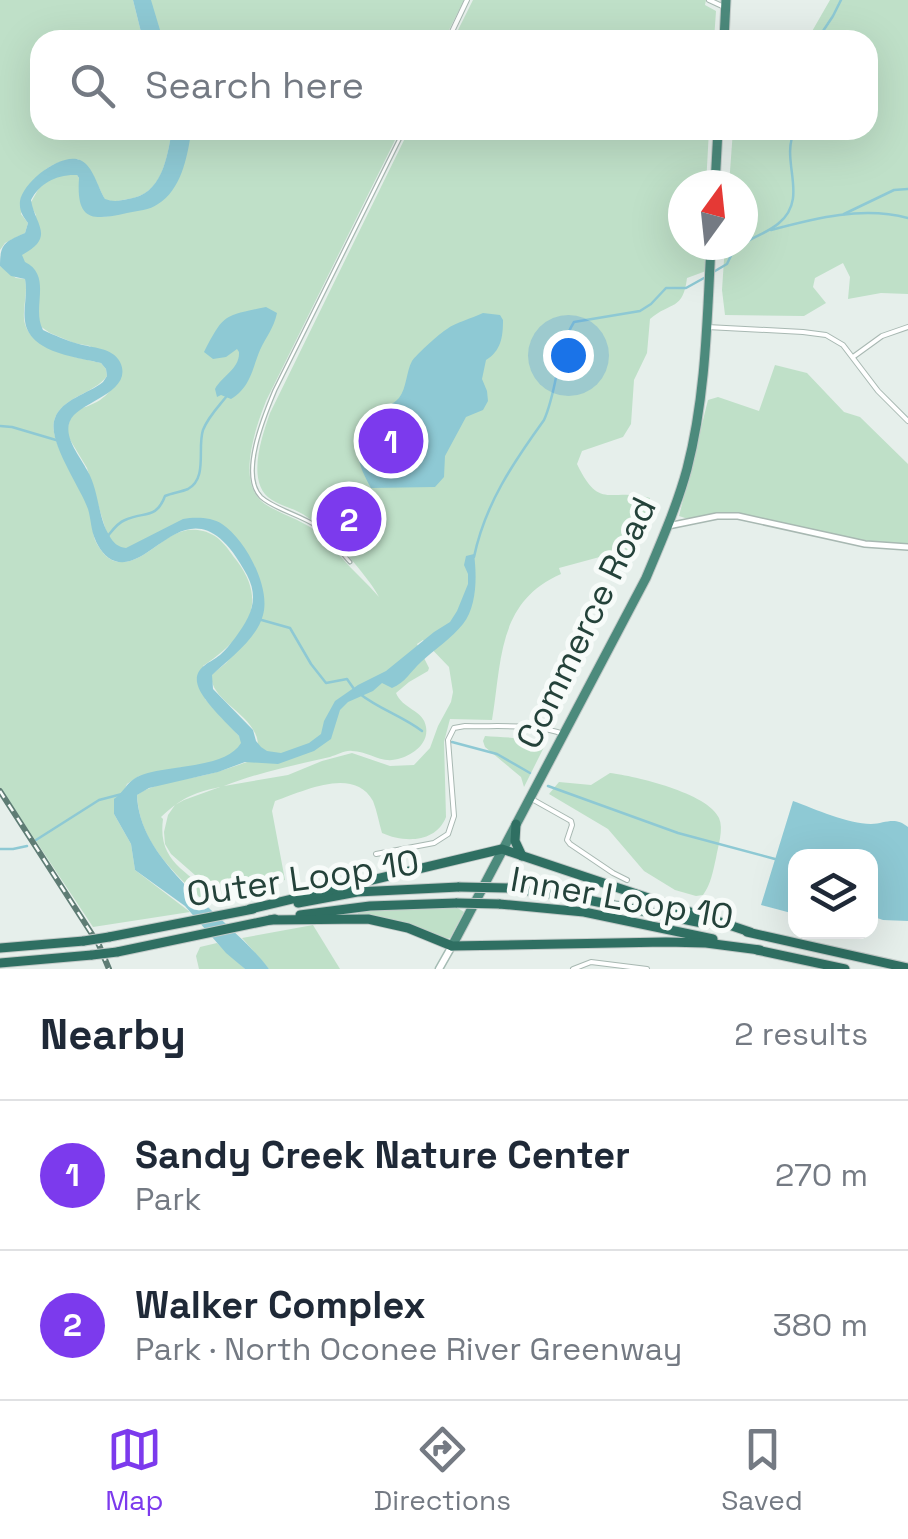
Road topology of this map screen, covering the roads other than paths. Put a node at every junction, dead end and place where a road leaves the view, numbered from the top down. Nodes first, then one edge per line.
1 (467, 0) edge
2 (709, 0) edge
3 (726, 4) edge
4 (453, 30) edge
5 (725, 30) edge
6 (399, 140) edge
7 (717, 140) edge
8 (716, 170) edge
9 (710, 260) edge
10 (707, 327) junction
11 (908, 327) edge
12 (853, 357) junction
13 (908, 420) edge
14 (668, 526) junction
15 (908, 547) edge
16 (350, 562) dead end
17 (563, 734) junction
18 (530, 798) junction
19 (516, 824) junction
20 (502, 849) junction
21 (376, 854) dead end
22 (522, 856) junction
23 (627, 880) dead end
24 (250, 909) junction
25 (270, 920) junction
26 (750, 932) junction
27 (452, 946) junction
28 (0, 948) edge
29 (760, 950) junction
30 (0, 963) edge
31 (610, 966) edge
32 (908, 968) edge
33 (439, 969) edge
34 (573, 969) edge
35 (647, 969) edge
36 (846, 969) edge

1 - 4 street
2 - 3 street
3 - 5 highway
6 - 16 street
7 - 8 highway
9 - 10 highway, Commerce Road
10 - 12 street
10 - 14 highway, Commerce Road
11 - 12 street
12 - 13 street
14 - 15 street
14 - 17 highway, Commerce Road
17 - 18 highway, Commerce Road
17 - 21 street
18 - 19 highway, Commerce Road
18 - 23 street
19 - 20 highway, Commerce Road
19 - 22 highway
20 - 22 highway
20 - 24 highway
20 - 27 highway, Commerce Road
22 - 26 highway
24 - 26 highway, Outer Loop 10, bridge
24 - 28 highway, Outer Loop 10, bridge
25 - 27 highway
25 - 29 highway, Inner Loop 10, bridge
25 - 30 highway, Inner Loop 10, bridge
26 - 32 highway, Outer Loop 10
27 - 29 highway
27 - 33 main road
29 - 36 highway
31 - 34 street
31 - 35 street

